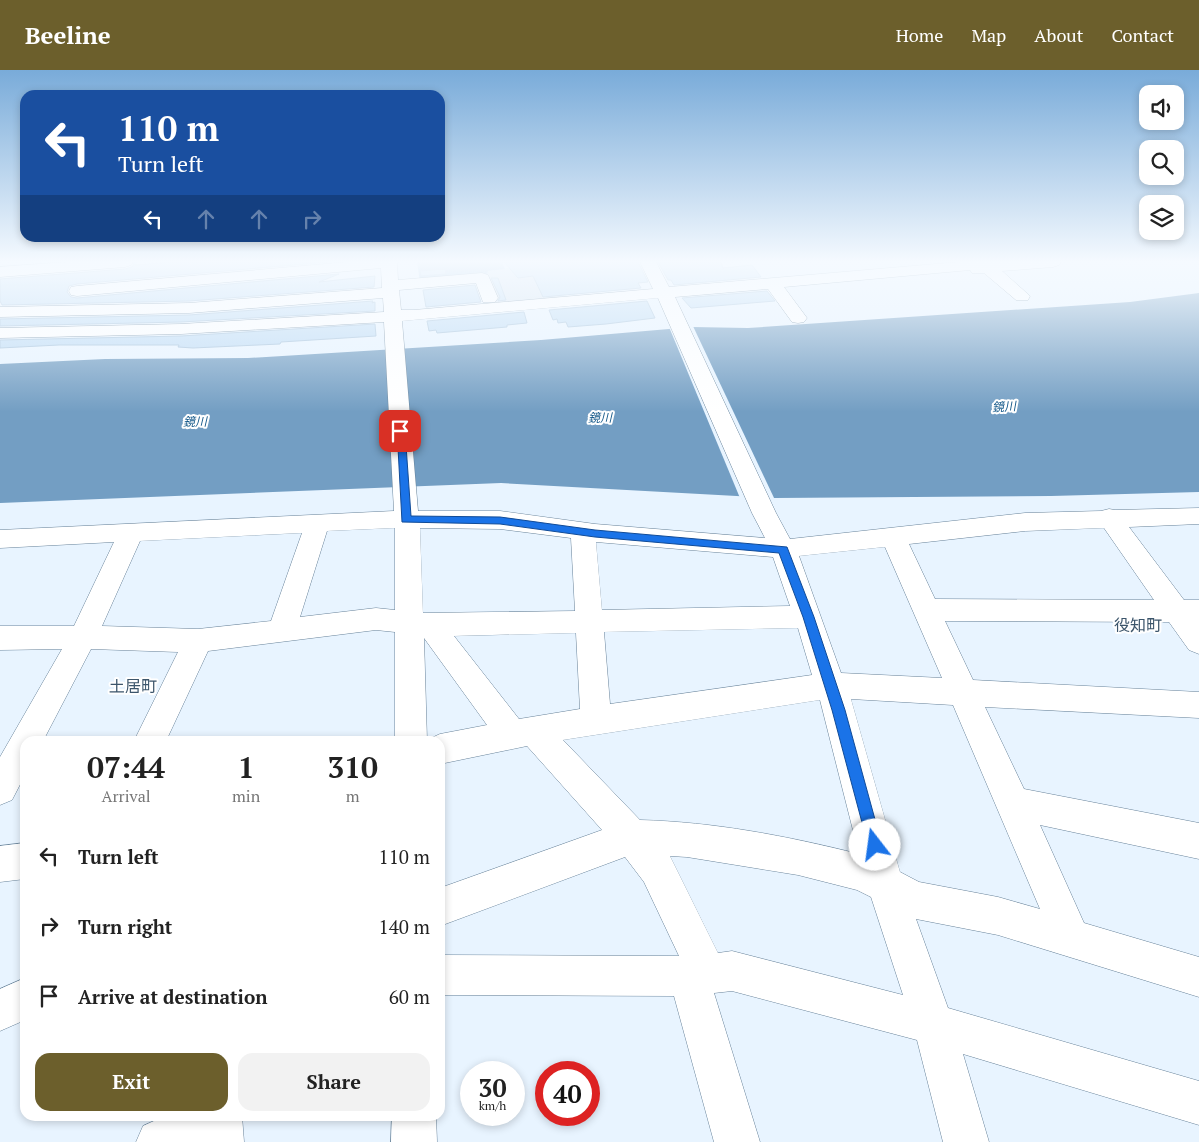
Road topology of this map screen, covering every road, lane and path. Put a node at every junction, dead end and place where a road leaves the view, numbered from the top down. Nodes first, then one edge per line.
1 (0, 312) edge
2 (65, 312) edge
3 (188, 312) edge
4 (210, 312) edge
5 (393, 312) edge
6 (417, 312) edge
7 (450, 312) edge
8 (674, 312) edge
9 (794, 312) edge
10 (187, 315) junction
11 (418, 315) junction
12 (393, 317) junction
13 (798, 318) dead end
14 (60, 322) junction
15 (0, 333) edge
16 (38, 349) dead end
17 (405, 512) junction
18 (1199, 516) edge
19 (1109, 517) junction
20 (317, 524) junction
21 (583, 532) junction
22 (131, 533) junction
23 (893, 536) junction
24 (0, 539) edge
25 (783, 549) junction
26 (927, 610) junction
27 (1187, 611) edge
28 (808, 617) junction
29 (589, 622) junction
30 (419, 624) junction
31 (282, 630) junction
32 (83, 637) junction
33 (0, 638) edge
34 (198, 641) junction
35 (1199, 642) edge
36 (831, 685) junction
37 (963, 692) junction
38 (1199, 705) edge
39 (596, 720) junction
40 (523, 732) junction
41 (28, 736) edge
42 (152, 736) edge
43 (410, 736) edge
44 (445, 748) edge
45 (20, 753) edge
46 (8, 781) edge
47 (1013, 803) junction
48 (632, 836) junction
49 (1199, 841) edge
50 (20, 862) edge
51 (0, 864) edge
52 (886, 884) junction
53 (445, 905) edge
54 (1072, 940) junction
55 (445, 974) edge
56 (698, 975) junction
57 (1199, 977) edge
58 (20, 1000) edge
59 (0, 1010) edge
60 (934, 1026) junction
61 (1199, 1103) edge
62 (208, 1121) edge
63 (220, 1121) edge
64 (414, 1121) edge
65 (159, 1142) edge
66 (221, 1142) edge
67 (414, 1142) edge
68 (737, 1142) edge
69 (966, 1142) edge

1 - 14 street
2 - 14 street
3 - 10 street
4 - 10 street
5 - 12 street
6 - 11 street
7 - 11 street
8 - 25 street
9 - 13 street
10 - 14 street
11 - 12 street
12 - 14 street
12 - 17 street
14 - 15 street
14 - 16 street
17 - 20 street
17 - 21 street
17 - 30 street
18 - 19 street
19 - 23 street
19 - 27 street
20 - 22 street
20 - 31 street
21 - 25 street
21 - 29 street
22 - 24 street
22 - 32 street
23 - 25 street
23 - 26 street
25 - 28 street
26 - 27 street
26 - 37 street
27 - 35 street
28 - 29 street
28 - 36 street
29 - 30 street
29 - 39 street
30 - 31 street
30 - 40 street
30 - 43 street
31 - 34 street
32 - 33 street
32 - 34 street
32 - 41 street
34 - 42 street
36 - 37 street
36 - 39 street
36 - 52 street
37 - 38 street
37 - 47 street
39 - 40 street
40 - 44 street
40 - 48 street
45 - 46 street
47 - 49 street
47 - 54 street
48 - 52 street
48 - 53 street
48 - 56 street
50 - 51 street
52 - 54 street
52 - 60 street
54 - 57 street
55 - 56 street
56 - 60 street
56 - 68 street
58 - 59 street
60 - 61 street
60 - 69 street
62 - 65 street
63 - 66 street
64 - 67 street

